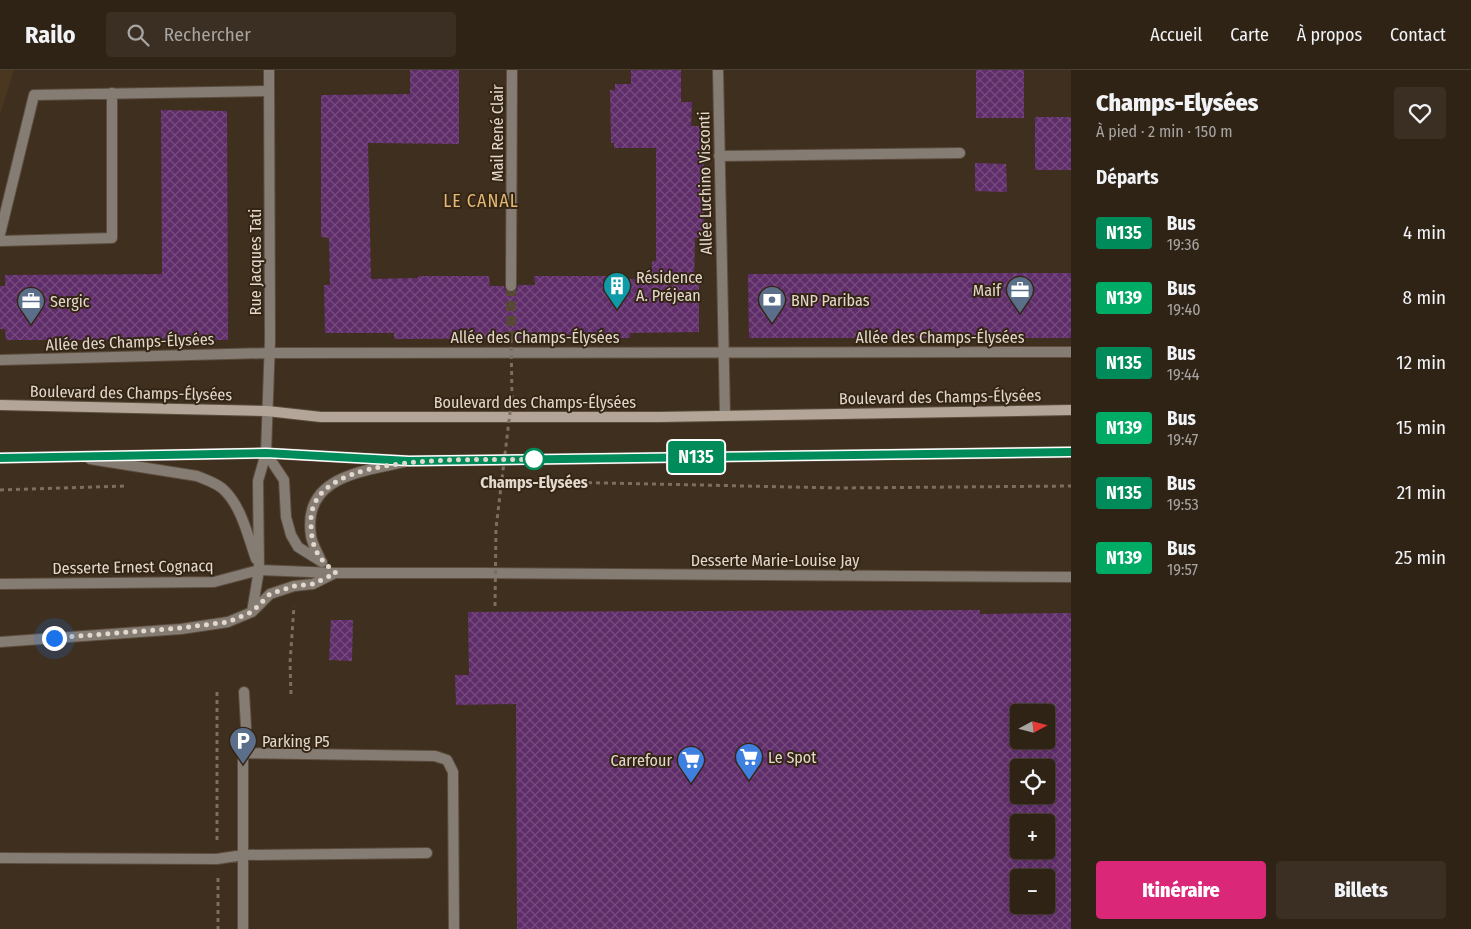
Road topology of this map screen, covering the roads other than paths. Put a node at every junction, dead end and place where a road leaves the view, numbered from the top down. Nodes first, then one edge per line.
1 (269, 70) edge
2 (512, 70) edge
3 (718, 70) edge
4 (269, 91) junction
5 (112, 94) junction
6 (960, 153) dead end
7 (719, 156) junction
8 (0, 234) edge
9 (0, 241) edge
10 (511, 286) tunnel mouth
11 (723, 352) junction
12 (1071, 352) edge
13 (270, 353) junction
14 (0, 360) edge
15 (0, 405) edge
16 (1071, 410) edge
17 (267, 411) junction
18 (725, 415) junction
19 (1071, 452) edge
20 (266, 453) junction
21 (70, 456) junction
22 (0, 458) edge
23 (409, 461) junction
24 (321, 561) junction
25 (260, 570) junction
26 (336, 573) junction
27 (1071, 576) edge
28 (0, 584) edge
29 (252, 612) junction
30 (0, 642) edge
31 (244, 692) dead end
32 (243, 753) junction
33 (427, 853) dead end
34 (243, 855) junction
35 (0, 858) edge
36 (243, 929) edge
37 (454, 929) edge

1 - 4 street, Rue Jacques Tati
2 - 10 street, Mail René Clair
3 - 7 street, Allée Luchino Visconti
4 - 5 street
4 - 13 street, Rue Jacques Tati
5 - 8 street
5 - 9 street
6 - 7 street
7 - 11 street, Allée Luchino Visconti
11 - 12 street, Allée des Champs-Élysées
11 - 13 street, Allée des Champs-Élysées
11 - 18 street, Allée Luchino Visconti
13 - 14 street, Allée des Champs-Élysées
13 - 17 street, Rue Jacques Tati
15 - 17 main road, Boulevard des Champs-Élysées
16 - 18 main road, Boulevard des Champs-Élysées
17 - 18 main road, Boulevard des Champs-Élysées
17 - 20 street, Rue Jacques Tati
19 - 23 main road
20 - 21 main road
20 - 23 main road
20 - 24 street
20 - 25 street, Rue Jacques Tati
21 - 22 main road
21 - 25 street
23 - 24 street
24 - 26 street
25 - 26 street, Desserte Ernest Cognacq
25 - 28 street, Desserte Ernest Cognacq
25 - 29 street, Rue Jacques Tati
26 - 27 street, Desserte Marie-Louise Jay
26 - 29 street
29 - 30 street
31 - 32 street
32 - 34 street
32 - 37 street
33 - 34 street
34 - 35 street
34 - 36 street

